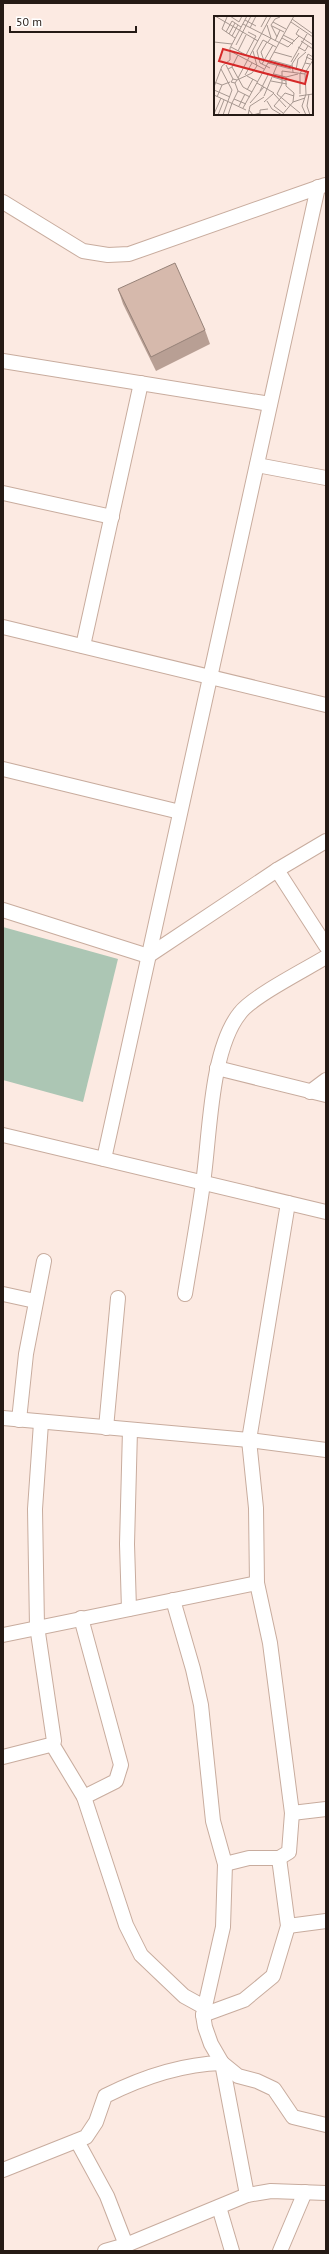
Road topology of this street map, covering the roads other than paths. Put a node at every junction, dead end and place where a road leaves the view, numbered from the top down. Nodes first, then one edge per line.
1 (322, 186) edge
2 (3, 202) edge
3 (3, 361) edge
4 (141, 383) junction
5 (270, 404) junction
6 (257, 465) junction
7 (326, 478) edge
8 (3, 493) edge
9 (112, 517) junction
10 (3, 627) edge
11 (83, 646) junction
12 (210, 677) junction
13 (326, 705) edge
14 (3, 769) edge
15 (180, 812) junction
16 (326, 841) edge
17 (277, 870) junction
18 (3, 910) edge
19 (326, 946) edge
20 (148, 956) junction
21 (326, 957) edge
22 (217, 1068) junction
23 (326, 1080) edge
24 (310, 1092) junction
25 (326, 1096) edge
26 (3, 1135) edge
27 (104, 1159) junction
28 (203, 1183) junction
29 (288, 1203) junction
30 (326, 1212) edge
31 (44, 1261) dead end
32 (3, 1294) edge
33 (186, 1294) dead end
34 (118, 1298) dead end
35 (35, 1301) junction
36 (3, 1418) edge
37 (19, 1420) junction
38 (41, 1422) junction
39 (106, 1428) junction
40 (130, 1430) junction
41 (249, 1440) junction
42 (326, 1450) edge
43 (257, 1583) junction
44 (173, 1600) junction
45 (128, 1609) junction
46 (82, 1618) junction
47 (37, 1626) junction
48 (3, 1635) edge
49 (52, 1744) junction
50 (3, 1757) edge
51 (84, 1797) junction
52 (326, 1809) edge
53 (292, 1813) junction
54 (279, 1858) junction
55 (225, 1864) junction
56 (326, 1921) edge
57 (288, 1926) junction
58 (204, 2011) junction
59 (222, 2063) junction
60 (326, 2125) edge
61 (77, 2141) junction
62 (3, 2170) edge
63 (305, 2192) junction
64 (326, 2193) edge
65 (247, 2195) junction
66 (219, 2207) junction
67 (126, 2245) junction
68 (105, 2251) edge
69 (232, 2251) edge
70 (280, 2251) edge

1 - 2 street
1 - 5 street
3 - 4 street
4 - 5 street
4 - 9 street
5 - 6 street
6 - 7 street
6 - 12 street
8 - 9 street
9 - 11 street
10 - 11 street
11 - 12 street
12 - 13 street
12 - 15 street
14 - 15 street
15 - 20 street
16 - 17 street
17 - 19 street
17 - 20 street
18 - 20 street
20 - 27 street
21 - 22 street
22 - 24 street
22 - 28 street
23 - 24 street
24 - 25 street
26 - 27 street
27 - 28 street
28 - 29 street
28 - 33 street
29 - 30 street
29 - 41 street
31 - 35 street
32 - 35 street
34 - 39 street
35 - 37 street
36 - 37 street
37 - 38 street
38 - 39 street
38 - 47 street
39 - 40 street
40 - 41 street
40 - 45 street
41 - 42 street
41 - 43 street
43 - 44 street
43 - 53 street
44 - 45 street
44 - 55 street
45 - 46 street
46 - 47 street
46 - 51 street
47 - 48 street
47 - 49 street
49 - 50 street
49 - 51 street
51 - 58 street
52 - 53 street
53 - 54 street
54 - 55 street
54 - 57 street
55 - 58 street
56 - 57 street
57 - 58 street
58 - 59 street
59 - 60 street
59 - 61 street
59 - 65 street
61 - 62 street
61 - 67 street
63 - 64 street
63 - 65 street
63 - 70 street
65 - 66 street
66 - 67 street
66 - 69 street
67 - 68 street

